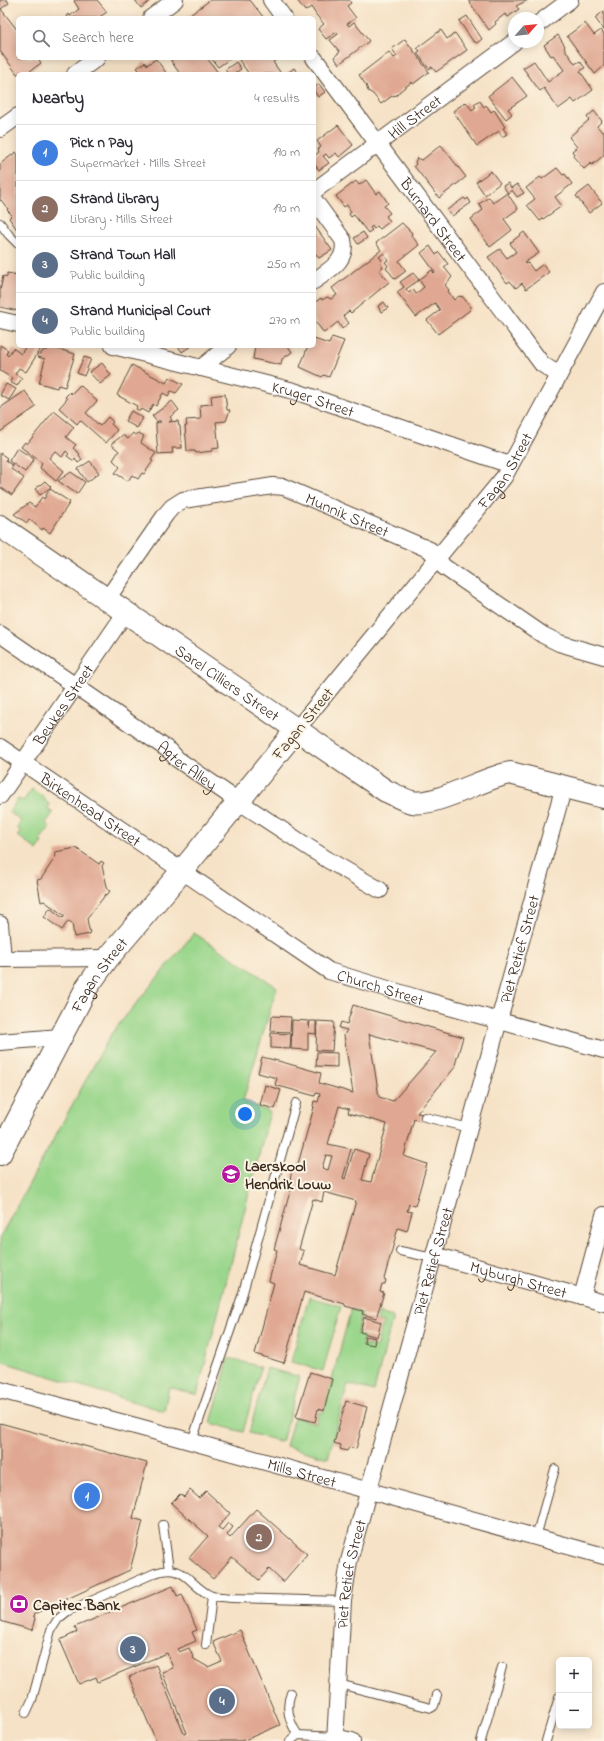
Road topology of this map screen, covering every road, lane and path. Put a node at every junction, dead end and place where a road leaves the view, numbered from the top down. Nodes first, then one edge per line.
1 (175, 0) edge
2 (271, 0) edge
3 (570, 0) edge
4 (154, 16) edge
5 (283, 16) edge
6 (544, 20) edge
7 (508, 46) edge
8 (93, 60) edge
9 (315, 60) edge
10 (78, 72) edge
11 (16, 117) edge
12 (0, 129) edge
13 (378, 144) junction
14 (316, 190) edge
15 (316, 203) edge
16 (0, 223) edge
17 (16, 242) edge
18 (316, 280) edge
19 (604, 292) edge
20 (0, 320) edge
21 (16, 324) edge
22 (122, 348) edge
23 (226, 348) edge
24 (201, 368) junction
25 (559, 375) junction
26 (510, 465) junction
27 (0, 526) edge
28 (437, 558) junction
29 (107, 599) junction
30 (126, 612) junction
31 (0, 634) edge
32 (604, 656) edge
33 (76, 686) junction
34 (297, 729) junction
35 (0, 747) edge
36 (24, 763) junction
37 (564, 786) junction
38 (0, 796) edge
39 (604, 797) edge
40 (238, 801) junction
41 (182, 871) junction
42 (380, 890) dead end
43 (0, 924) edge
44 (108, 958) junction
45 (1, 959) edge
46 (498, 1021) junction
47 (60, 1037) junction
48 (0, 1042) edge
49 (604, 1050) edge
50 (296, 1103) dead end
51 (425, 1117) dead end
52 (469, 1128) junction
53 (0, 1154) edge
54 (604, 1215) edge
55 (400, 1251) dead end
56 (434, 1257) junction
57 (582, 1296) junction
58 (604, 1303) edge
59 (0, 1390) edge
60 (192, 1441) junction
61 (555, 1469) dead end
62 (369, 1490) junction
63 (163, 1525) dead end
64 (536, 1537) junction
65 (604, 1556) edge
66 (169, 1570) junction
67 (212, 1596) junction
68 (343, 1601) junction
69 (206, 1645) dead end
70 (502, 1667) dead end
71 (339, 1684) junction
72 (291, 1693) dead end
73 (438, 1695) dead end
74 (281, 1697) dead end
75 (556, 1707) edge
76 (288, 1710) junction
77 (26, 1713) dead end
78 (298, 1735) junction
79 (335, 1739) edge
80 (290, 1741) edge
81 (352, 1741) edge
82 (480, 1741) edge
83 (546, 1741) edge

1 - 4 street
2 - 5 street
3 - 6 street
7 - 13 street, Hill Street
8 - 10 street
9 - 13 street, Burnard Street
11 - 12 street
13 - 14 street, Hill Street
13 - 25 street, Burnard Street
15 - 18 street
16 - 17 lane
19 - 25 street, Fagan Street
20 - 21 street
22 - 24 street, Kruger Street
23 - 24 street
24 - 26 street, Kruger Street
25 - 26 street, Fagan Street
26 - 28 street, Fagan Street
27 - 29 street, Sarel Cilliers Street
28 - 29 street, Munnik Street
28 - 32 street, Munnik Street
28 - 34 street, Fagan Street
29 - 30 street, Sarel Cilliers Street
30 - 33 street, Beukes Street
30 - 34 street, Sarel Cilliers Street
31 - 33 street, Agter Alley
33 - 36 street, Beukes Street
33 - 40 street, Agter Alley
34 - 37 street, Sarel Cilliers Street
34 - 40 street, Fagan Street
35 - 36 street, Birkenhead Street
36 - 38 street, Beukes Street
36 - 41 street, Birkenhead Street
37 - 39 street, Sarel Cilliers Street
37 - 46 street, Piet Retief Street
40 - 41 street, Fagan Street
40 - 42 street, Agter Alley
41 - 44 street, Fagan Street
41 - 46 street, Church Street
43 - 45 street
44 - 45 street
44 - 47 street, Fagan Street
46 - 49 street, Church Street
46 - 52 street, Piet Retief Street
47 - 48 street
47 - 53 street, Fagan Street
50 - 60 lane
51 - 52 lane
52 - 56 street, Piet Retief Street
54 - 57 street
55 - 56 lane
56 - 57 street, Myburgh Street
56 - 62 street, Piet Retief Street
57 - 58 street, Myburgh Street
59 - 60 street, Mills Street
60 - 62 street, Mills Street
61 - 64 lane
62 - 64 street, Mills Street
62 - 68 street, Piet Retief Street
63 - 66 lane
64 - 65 street, Mills Street
66 - 67 lane
66 - 77 lane
67 - 68 lane
67 - 69 lane
68 - 71 street, Piet Retief Street
70 - 82 lane
71 - 73 lane
71 - 79 street, Piet Retief Street
72 - 76 lane
74 - 76 lane
75 - 83 lane
76 - 78 lane
78 - 79 lane
78 - 80 lane
79 - 81 street

